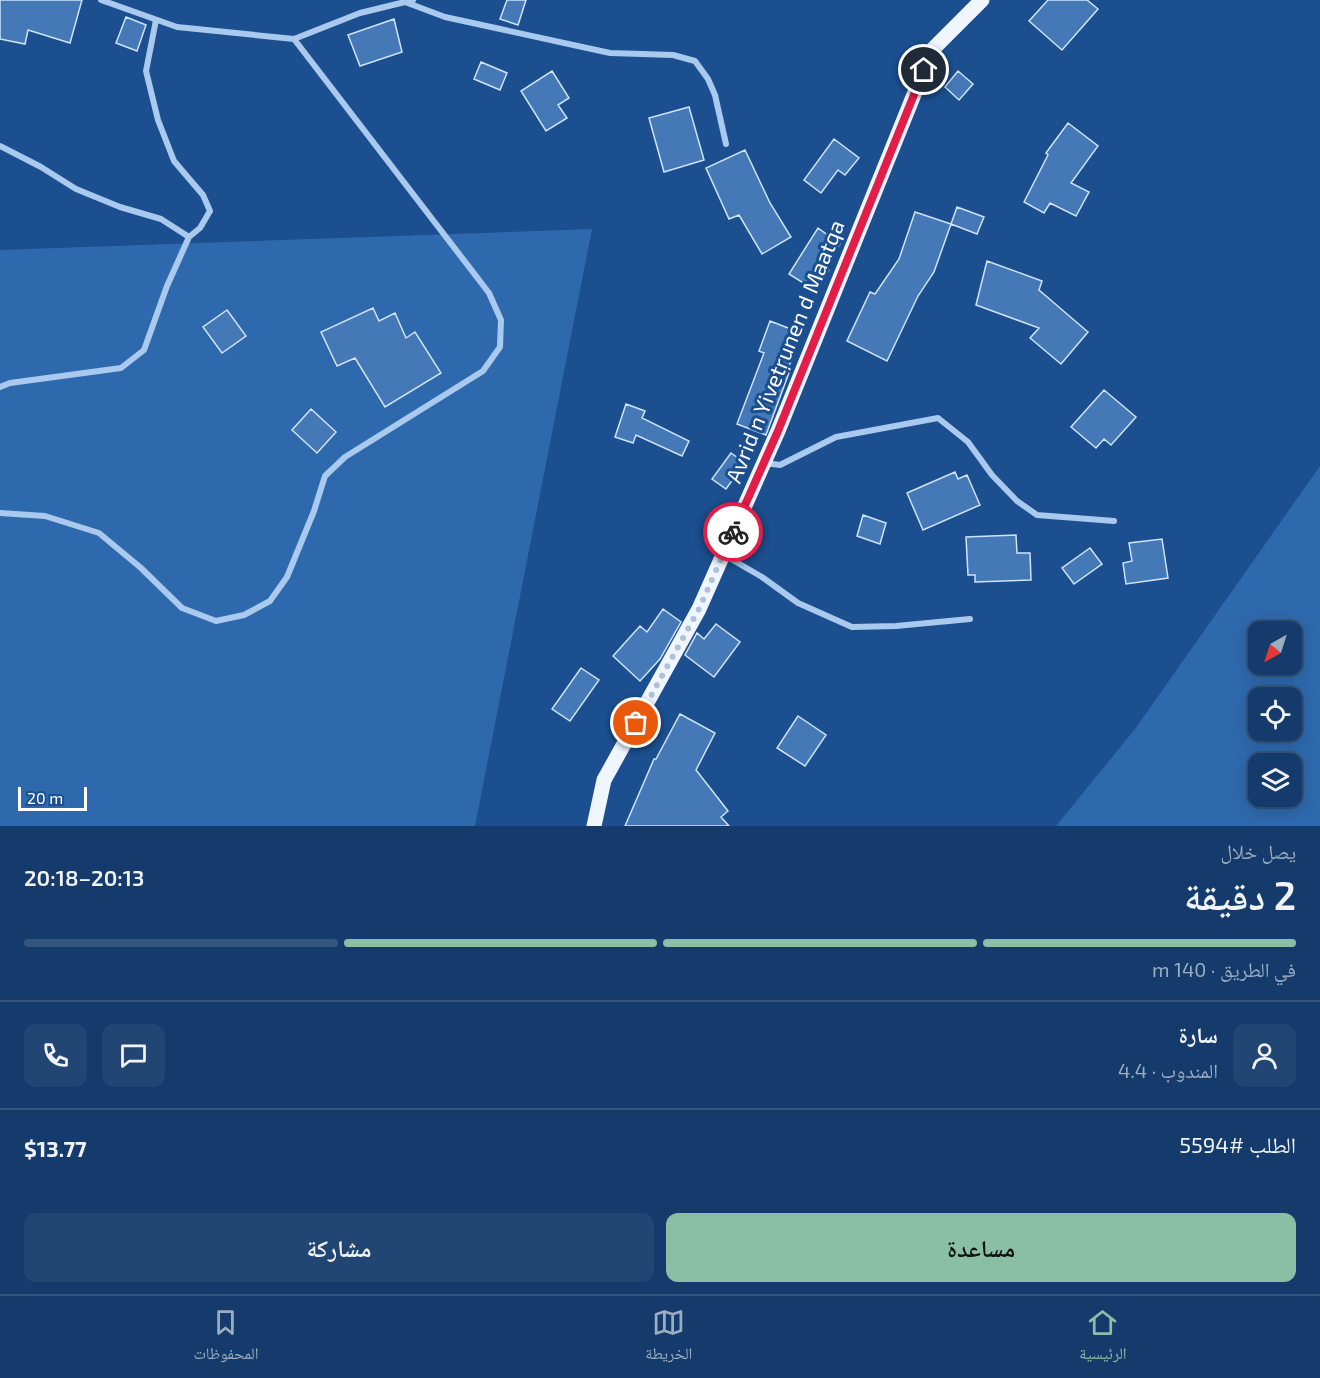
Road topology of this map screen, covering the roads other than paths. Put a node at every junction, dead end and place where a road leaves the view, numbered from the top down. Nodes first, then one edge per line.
1 (101, 0) edge
2 (413, 0) edge
3 (982, 0) edge
4 (405, 2) junction
5 (156, 20) junction
6 (294, 39) junction
7 (726, 144) dead end
8 (0, 146) edge
9 (189, 237) junction
10 (0, 387) edge
11 (763, 463) junction
12 (0, 513) edge
13 (1114, 521) dead end
14 (723, 555) junction
15 (970, 619) dead end
16 (594, 826) edge

1 - 5 street
2 - 4 street
3 - 11 main road, Avrid n Yivetṛunen d Maatqa
4 - 6 street
4 - 7 street
5 - 6 street
5 - 9 street
6 - 12 street
8 - 9 street
9 - 10 street
11 - 13 street
11 - 14 main road, Avrid n Yivetṛunen d Maatqa
14 - 15 street
14 - 16 main road, Avrid n Yivetṛunen d Maatqa

